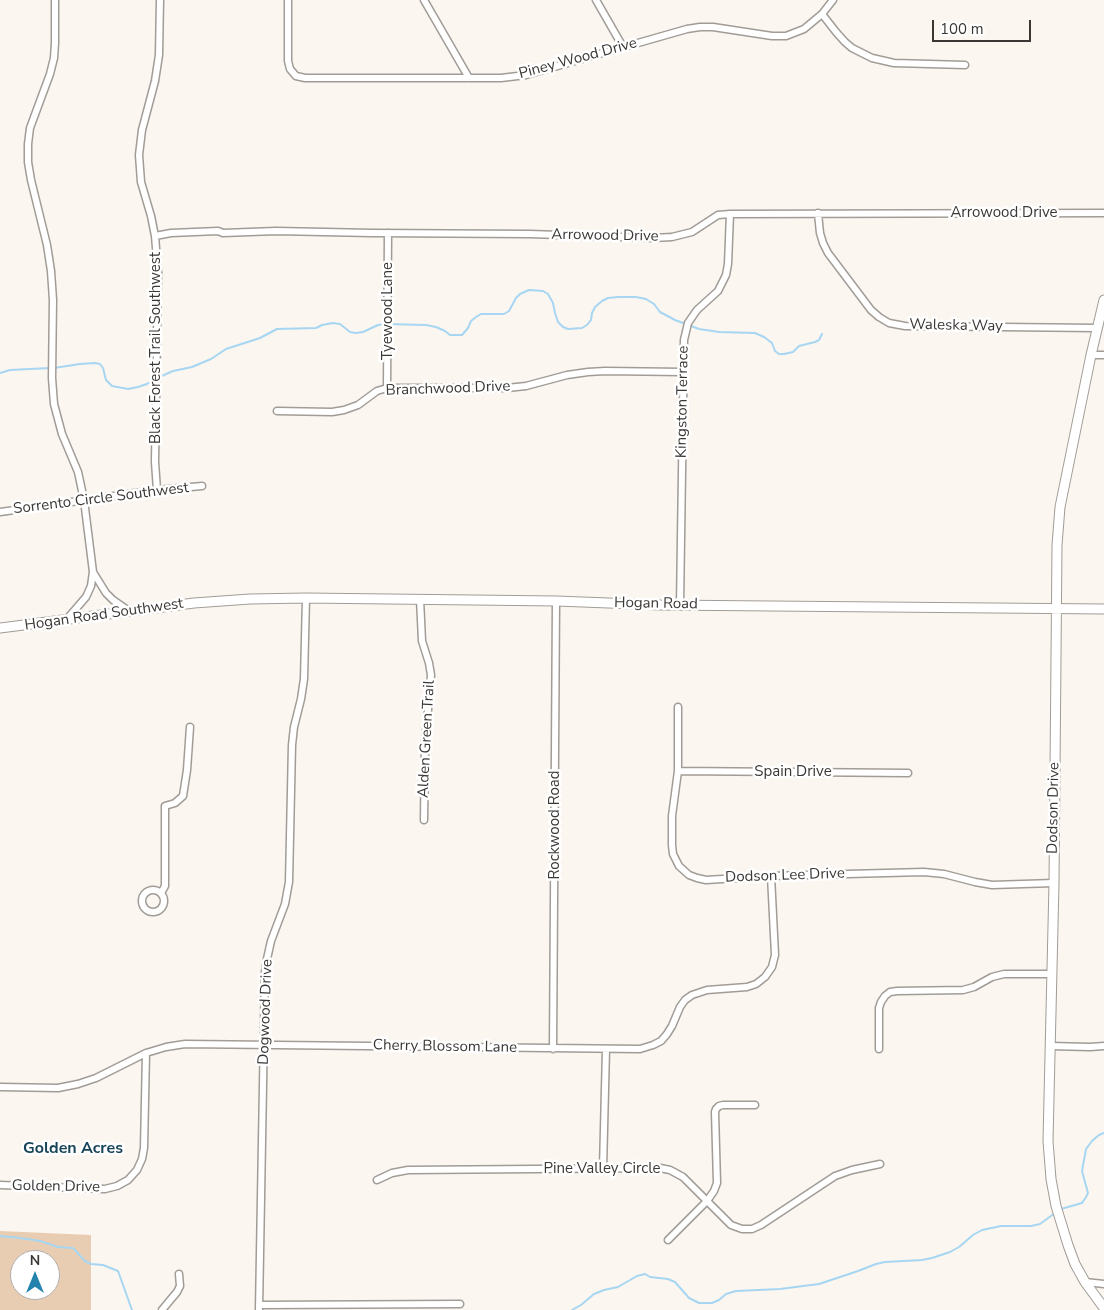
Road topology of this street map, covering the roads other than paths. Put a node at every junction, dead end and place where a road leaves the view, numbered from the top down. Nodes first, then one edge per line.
1 (55, 0) edge
2 (160, 0) edge
3 (288, 0) edge
4 (424, 0) edge
5 (596, 0) edge
6 (833, 0) edge
7 (822, 14) junction
8 (623, 47) junction
9 (965, 65) dead end
10 (469, 78) junction
11 (818, 213) junction
12 (1104, 213) edge
13 (730, 214) junction
14 (388, 234) junction
15 (155, 236) junction
16 (1104, 300) edge
17 (1098, 328) junction
18 (1091, 355) junction
19 (1104, 355) edge
20 (683, 372) junction
21 (388, 388) junction
22 (277, 410) dead end
23 (202, 486) dead end
24 (158, 490) junction
25 (84, 500) junction
26 (0, 512) edge
27 (93, 572) junction
28 (306, 598) junction
29 (420, 599) junction
30 (556, 601) junction
31 (208, 602) joint
32 (680, 605) junction
33 (1056, 608) junction
34 (1104, 608) edge
35 (129, 611) junction
36 (67, 620) junction
37 (0, 628) edge
38 (678, 708) dead end
39 (190, 727) dead end
40 (678, 771) junction
41 (908, 773) dead end
42 (424, 820) dead end
43 (771, 876) junction
44 (1054, 883) junction
45 (161, 893) dead end
46 (1052, 974) junction
47 (264, 1045) junction
48 (1050, 1046) junction
49 (1104, 1046) edge
50 (553, 1048) junction
51 (606, 1049) junction
52 (879, 1049) dead end
53 (146, 1053) junction
54 (0, 1087) edge
55 (755, 1105) dead end
56 (880, 1164) dead end
57 (603, 1168) junction
58 (377, 1180) dead end
59 (0, 1186) edge
60 (707, 1201) junction
61 (668, 1240) dead end
62 (179, 1274) dead end
63 (1084, 1282) junction
64 (1104, 1284) edge
65 (460, 1304) dead end
66 (259, 1307) edge
67 (1104, 1308) edge
68 (162, 1310) edge

1 - 25 street
2 - 15 street, Black Forest Trail Southwest
3 - 10 street, Piney Wood Drive
4 - 10 street
5 - 8 street
6 - 7 street, Piney Wood Drive
7 - 8 street, Piney Wood Drive
7 - 9 street
8 - 10 street, Piney Wood Drive
11 - 12 street, Arrowood Drive
11 - 13 street, Arrowood Drive
11 - 17 street, Waleska Way
13 - 14 street, Arrowood Drive
13 - 20 street, Kingston Terrace
14 - 15 street, Arrowood Drive
14 - 21 street, Tyewood Lane
15 - 24 street, Black Forest Trail Southwest
16 - 17 street, Dodson Drive
17 - 18 street, Dodson Drive
18 - 19 street
18 - 33 street, Dodson Drive
20 - 21 street, Branchwood Drive
20 - 32 street, Kingston Terrace
21 - 22 street, Branchwood Drive
23 - 24 street, Sorrento Circle Southwest
24 - 25 street, Sorrento Circle Southwest
25 - 26 street, Sorrento Circle Southwest
25 - 27 street
27 - 35 street
27 - 36 street
28 - 29 street, Hogan Road
28 - 31 street, Hogan Road
28 - 47 street, Dogwood Drive
29 - 30 street, Hogan Road
29 - 42 street, Alden Green Trail
30 - 32 street, Hogan Road
30 - 50 street, Rockwood Road
31 - 35 street, Hogan Road Southwest
32 - 33 street, Hogan Road
33 - 34 street, Hogan Road
33 - 44 street, Dodson Drive
35 - 36 street, Hogan Road Southwest
36 - 37 street, Hogan Road Southwest
38 - 40 street, Dodson Lee Drive
39 - 45 street
40 - 41 street, Spain Drive
40 - 43 street, Dodson Lee Drive
43 - 44 street, Dodson Lee Drive
43 - 51 street, Cherry Blossom Lane
44 - 46 street, Dodson Drive
46 - 48 street, Dodson Drive
46 - 52 street
47 - 50 street, Cherry Blossom Lane
47 - 53 street, Cherry Blossom Lane
47 - 66 street, Dogwood Drive
48 - 49 street
48 - 63 street, Dodson Drive
50 - 51 street, Cherry Blossom Lane
51 - 57 street
53 - 54 street, Cherry Blossom Lane
53 - 59 street, Golden Drive
55 - 60 street
56 - 60 street, Pine Valley Circle
57 - 58 street, Pine Valley Circle
57 - 60 street, Pine Valley Circle
60 - 61 street
62 - 68 street
63 - 64 street
63 - 67 street, Dodson Drive
65 - 66 street

